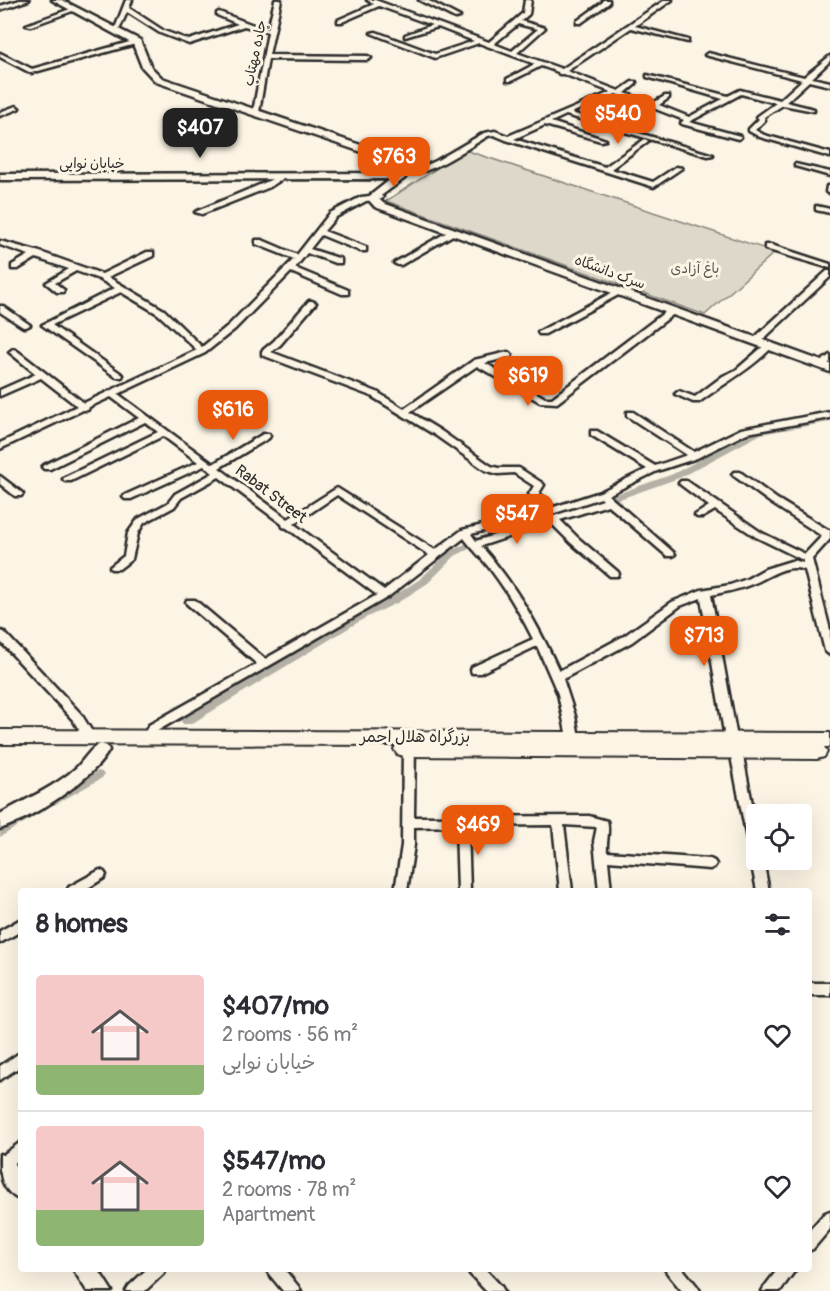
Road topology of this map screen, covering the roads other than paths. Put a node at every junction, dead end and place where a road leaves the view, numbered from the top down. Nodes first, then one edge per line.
1 (6, 0) edge
2 (27, 0) edge
3 (56, 0) edge
4 (129, 0) edge
5 (278, 0) edge
6 (370, 0) edge
7 (422, 0) edge
8 (528, 0) edge
9 (606, 0) edge
10 (669, 0) edge
11 (0, 2) edge
12 (378, 4) junction
13 (0, 8) edge
14 (126, 8) junction
15 (75, 9) junction
16 (219, 14) dead end
17 (457, 17) dead end
18 (340, 21) dead end
19 (518, 22) junction
20 (579, 22) dead end
21 (243, 24) junction
22 (28, 26) dead end
23 (436, 26) junction
24 (630, 26) junction
25 (116, 30) junction
26 (272, 31) junction
27 (374, 33) dead end
28 (407, 36) dead end
29 (686, 41) dead end
30 (137, 42) junction
31 (477, 42) junction
32 (490, 45) junction
33 (512, 54) junction
34 (0, 55) edge
35 (708, 55) dead end
36 (265, 57) junction
37 (830, 57) edge
38 (368, 58) dead end
39 (540, 64) junction
40 (561, 73) junction
41 (649, 76) dead end
42 (805, 79) junction
43 (509, 80) dead end
44 (634, 83) dead end
45 (830, 84) edge
46 (618, 93) junction
47 (667, 97) dead end
48 (727, 98) junction
49 (782, 102) junction
50 (654, 105) junction
51 (16, 108) dead end
52 (812, 110) dead end
53 (256, 112) junction
54 (565, 112) junction
55 (0, 114) edge
56 (629, 117) dead end
57 (544, 122) junction
58 (685, 122) junction
59 (738, 137) dead end
60 (508, 140) junction
61 (603, 140) dead end
62 (645, 141) dead end
63 (710, 155) dead end
64 (830, 155) edge
65 (797, 165) dead end
66 (678, 168) dead end
67 (606, 170) junction
68 (407, 173) junction
69 (830, 174) edge
70 (0, 175) edge
71 (377, 175) junction
72 (283, 176) junction
73 (390, 186) junction
74 (377, 200) junction
75 (819, 208) dead end
76 (830, 211) edge
77 (199, 212) dead end
78 (319, 232) junction
79 (454, 232) junction
80 (0, 243) edge
81 (259, 243) dead end
82 (768, 247) dead end
83 (363, 249) dead end
84 (307, 250) junction
85 (37, 254) junction
86 (150, 254) dead end
87 (299, 259) junction
88 (338, 261) dead end
89 (398, 263) dead end
90 (830, 266) edge
91 (15, 267) dead end
92 (76, 268) junction
93 (290, 269) junction
94 (830, 273) edge
95 (102, 277) junction
96 (120, 289) junction
97 (60, 290) dead end
98 (345, 292) dead end
99 (620, 292) junction
100 (312, 303) dead end
101 (0, 308) edge
102 (672, 311) junction
103 (26, 325) dead end
104 (542, 332) dead end
105 (756, 341) junction
106 (769, 346) junction
107 (202, 351) junction
108 (14, 352) dead end
109 (508, 355) dead end
110 (477, 363) junction
111 (827, 364) edge
112 (42, 374) junction
113 (118, 375) dead end
114 (0, 393) edge
115 (111, 393) junction
116 (679, 394) dead end
117 (85, 408) junction
118 (405, 412) junction
119 (630, 414) dead end
120 (830, 415) edge
121 (146, 418) junction
122 (164, 432) junction
123 (594, 433) dead end
124 (266, 436) dead end
125 (0, 446) edge
126 (694, 456) junction
127 (47, 467) dead end
128 (212, 468) junction
129 (654, 469) junction
130 (737, 474) dead end
131 (0, 479) edge
132 (68, 479) dead end
133 (684, 483) dead end
134 (18, 494) dead end
135 (128, 497) dead end
136 (606, 498) junction
137 (716, 506) junction
138 (552, 515) junction
139 (700, 515) dead end
140 (286, 525) junction
141 (465, 532) junction
142 (829, 534) edge
143 (473, 545) junction
144 (670, 554) dead end
145 (436, 555) junction
146 (808, 563) junction
147 (115, 567) dead end
148 (614, 574) dead end
149 (705, 592) junction
150 (384, 595) junction
151 (191, 602) dead end
152 (0, 635) edge
153 (538, 641) junction
154 (830, 651) edge
155 (264, 664) junction
156 (476, 670) dead end
157 (558, 676) junction
158 (0, 737) edge
159 (573, 737) junction
160 (147, 739) junction
161 (830, 740) edge
162 (409, 743) junction
163 (96, 744) junction
164 (733, 745) junction
165 (0, 750) edge
166 (830, 752) edge
167 (746, 809) edge
168 (558, 820) junction
169 (462, 821) junction
170 (0, 822) edge
171 (408, 822) junction
172 (602, 856) junction
173 (710, 864) dead end
174 (759, 870) edge
175 (100, 875) dead end
176 (78, 888) edge
177 (401, 888) edge
178 (464, 888) edge
179 (566, 888) edge
180 (605, 888) edge
181 (762, 888) edge
182 (18, 926) edge
183 (0, 938) edge
184 (812, 988) edge
185 (830, 989) edge
186 (18, 1060) edge
187 (0, 1074) edge
188 (18, 1151) edge
189 (1, 1164) edge
190 (18, 1186) edge
191 (827, 1226) edge
192 (812, 1240) edge
193 (86, 1272) edge
194 (156, 1272) edge
195 (277, 1272) edge
196 (478, 1272) edge
197 (676, 1272) edge
198 (786, 1272) edge
199 (101, 1291) edge
200 (134, 1291) edge
201 (293, 1291) edge
202 (496, 1291) edge
203 (692, 1291) edge
204 (771, 1291) edge

1 - 11 street
2 - 13 street
3 - 15 street
4 - 14 street
5 - 26 street, جاده مهتاب
6 - 12 street
7 - 17 street
8 - 19 street
9 - 20 street
10 - 24 street
12 - 18 street
12 - 23 street
14 - 21 street
14 - 25 street
15 - 22 street
15 - 25 street
16 - 21 street
19 - 32 street
19 - 33 street
21 - 26 street
23 - 28 street
23 - 31 street
24 - 29 street
24 - 40 street
25 - 30 street
26 - 36 street, جاده مهتاب
27 - 31 street
30 - 34 street
30 - 53 street
31 - 32 street
32 - 33 street
33 - 39 street
35 - 42 street
36 - 38 street
36 - 53 street, جاده مهتاب
37 - 42 street
39 - 40 street
39 - 43 street
40 - 46 street
41 - 48 street
42 - 45 street
42 - 49 street
44 - 46 street
46 - 50 street
46 - 54 street
47 - 50 street
48 - 49 street
48 - 58 street
49 - 52 street
49 - 64 street
50 - 56 street
50 - 58 street
51 - 55 street
53 - 68 street
54 - 57 street
54 - 63 street
57 - 60 street
57 - 61 street
58 - 59 street
60 - 67 street
60 - 68 street
62 - 67 street
65 - 69 street
66 - 67 street
68 - 70 street, خیابان نوایی
68 - 71 street, خیابان نوایی
68 - 73 street
68 - 74 street
70 - 72 street, خیابان نوایی
71 - 72 street, خیابان نوایی
71 - 73 street
72 - 77 street
73 - 74 street
74 - 78 street
74 - 79 street, سرک دانشگاه
75 - 76 street
78 - 83 street
78 - 84 street
79 - 89 street
79 - 99 street, سرک دانشگاه
80 - 85 street
81 - 87 street
82 - 90 street
84 - 87 street
84 - 88 street
85 - 91 street
85 - 92 street
86 - 95 street
87 - 93 street
92 - 95 street
92 - 97 street
93 - 98 street
93 - 107 street
94 - 105 street
95 - 96 street
96 - 107 street
96 - 113 street
99 - 102 street, سرک دانشگاه
99 - 104 street
100 - 118 street
101 - 103 street
102 - 105 street, سرک دانشگاه
102 - 110 street
105 - 106 street, سرک دانشگاه
106 - 111 street, سرک دانشگاه
106 - 116 street
107 - 115 street
108 - 112 street
109 - 110 street
110 - 118 street
112 - 114 street
112 - 117 street
115 - 117 street
115 - 121 street, Rabat Street
117 - 125 street
118 - 138 street
119 - 126 street
120 - 126 street
121 - 122 street, Rabat Street
121 - 127 street
122 - 128 street, Rabat Street
122 - 132 street
123 - 129 street
124 - 128 street
126 - 129 street
128 - 135 street
128 - 140 street, Rabat Street
128 - 147 street
129 - 136 street
130 - 142 street
131 - 134 street
133 - 137 street
136 - 138 street
136 - 144 street
137 - 139 street
137 - 146 street
138 - 141 street
138 - 143 street
138 - 148 street
140 - 145 street
140 - 150 street, Rabat Street
141 - 143 street
141 - 145 street
142 - 146 street
143 - 153 street
145 - 150 street
146 - 149 street
146 - 154 street
149 - 157 street
149 - 164 street
150 - 155 street
151 - 155 street
152 - 163 street
153 - 156 street
153 - 157 street
155 - 160 street
157 - 159 street
158 - 163 highway, بزرگراه هلال احمر
159 - 162 highway, بزرگراه هلال احمر
159 - 164 highway, بزرگراه هلال احمر
160 - 162 highway, بزرگراه هلال احمر
160 - 163 highway, بزرگراه هلال احمر
161 - 164 highway, بزرگراه هلال احمر
162 - 163 highway, بزرگراه هلال احمر
162 - 164 highway, بزرگراه هلال احمر
162 - 171 street
163 - 165 highway, بزرگراه هلال احمر
163 - 170 street
164 - 166 highway, بزرگراه هلال احمر
164 - 167 street
168 - 169 street
168 - 172 street
168 - 179 street
169 - 171 street
169 - 178 street
171 - 177 street
172 - 173 street
172 - 180 street
174 - 181 street
175 - 176 street
182 - 183 street
184 - 185 street
186 - 187 street
188 - 189 street
189 - 190 street
191 - 192 street
193 - 199 street
194 - 200 street
195 - 201 street
196 - 202 street
197 - 203 street
198 - 204 street

